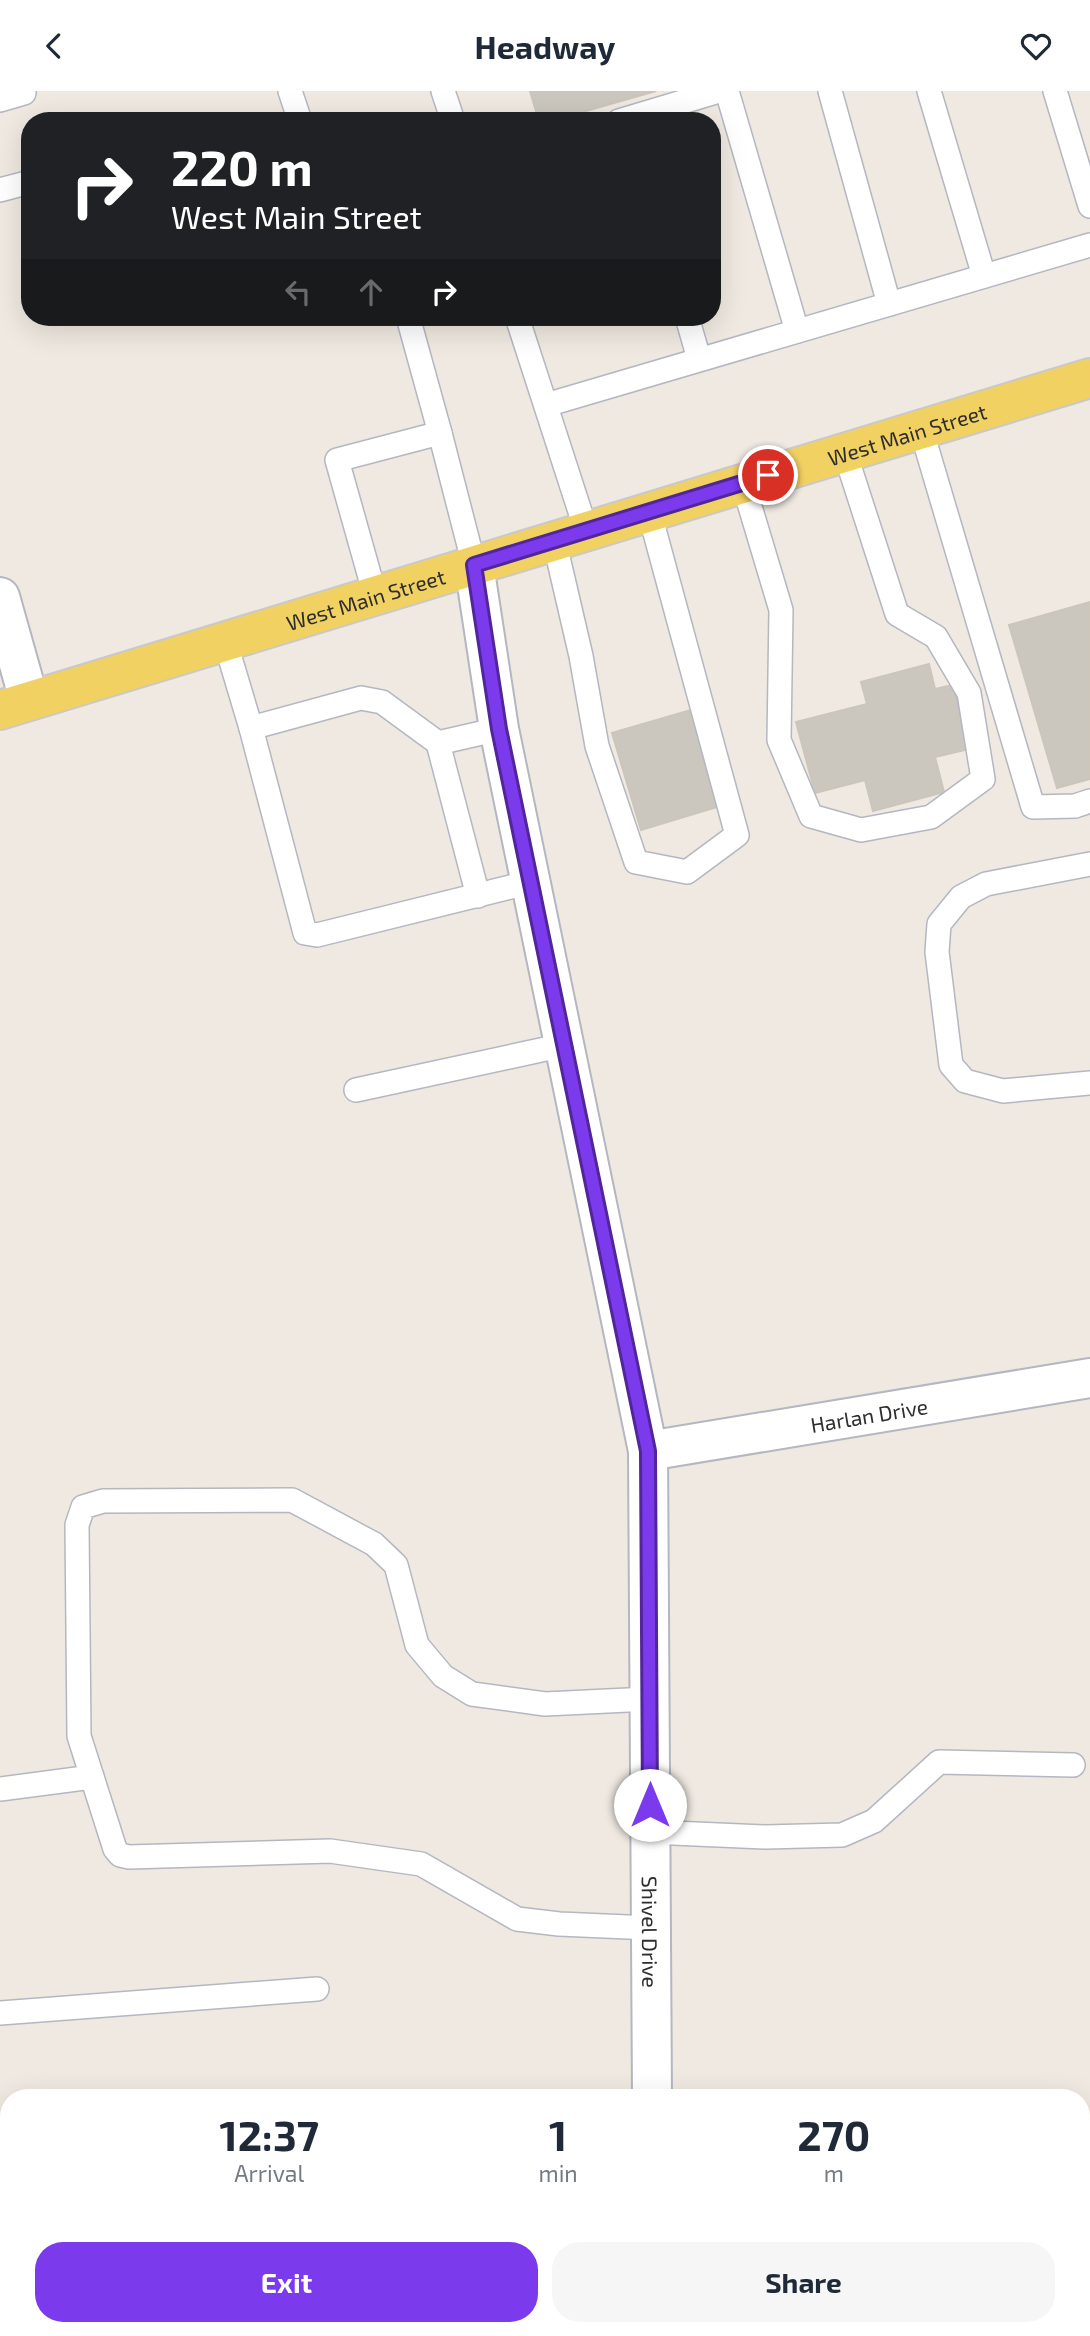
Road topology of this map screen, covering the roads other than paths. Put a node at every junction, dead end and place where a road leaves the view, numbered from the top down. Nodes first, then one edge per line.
1 (290, 91) edge
2 (443, 91) edge
3 (719, 91) edge
4 (727, 91) edge
5 (830, 91) edge
6 (929, 91) edge
7 (1055, 91) edge
8 (24, 93) dead end
9 (0, 100) edge
10 (297, 112) edge
11 (450, 112) edge
12 (652, 112) edge
13 (21, 184) edge
14 (0, 190) edge
15 (1090, 206) edge
16 (1090, 245) edge
17 (984, 276) junction
18 (889, 304) junction
19 (410, 326) edge
20 (520, 326) edge
21 (690, 326) edge
22 (797, 331) junction
23 (699, 359) junction
24 (1090, 378) edge
25 (546, 405) junction
26 (921, 429) junction
27 (440, 433) junction
28 (845, 453) junction
29 (743, 483) junction
30 (649, 511) junction
31 (570, 535) junction
32 (474, 565) junction
33 (374, 595) junction
34 (0, 597) edge
35 (225, 641) junction
36 (14, 705) edge
37 (251, 728) junction
38 (499, 729) junction
39 (438, 743) junction
40 (1090, 801) edge
41 (1090, 864) edge
42 (531, 882) junction
43 (478, 896) junction
44 (565, 1045) junction
45 (1090, 1083) edge
46 (356, 1090) dead end
47 (1090, 1378) edge
48 (648, 1451) junction
49 (649, 1699) junction
50 (1073, 1765) dead end
51 (92, 1777) junction
52 (0, 1789) edge
53 (650, 1832) junction
54 (651, 1928) junction
55 (317, 1989) dead end
56 (0, 2013) edge
57 (652, 2089) edge

1 - 10 lane
2 - 11 lane
3 - 12 lane
4 - 22 lane
5 - 18 lane
6 - 17 lane
7 - 15 lane
8 - 9 lane
13 - 14 lane
16 - 17 lane
17 - 18 lane
18 - 22 lane
19 - 27 lane
20 - 25 lane
21 - 23 lane
22 - 23 lane
23 - 25 lane
24 - 26 main road, West Main Street
25 - 31 lane
26 - 28 main road, West Main Street
26 - 40 lane
27 - 32 lane
27 - 33 lane
28 - 29 main road, West Main Street
28 - 29 lane
29 - 30 main road, West Main Street
30 - 31 main road, West Main Street
30 - 31 lane
31 - 32 main road, West Main Street
32 - 33 main road, West Main Street
32 - 38 street, Shivel Drive
33 - 35 main road, West Main Street
34 - 36 street
35 - 36 main road, West Main Street
35 - 37 lane
37 - 39 lane
37 - 43 lane
38 - 39 lane
38 - 42 street, Shivel Drive
39 - 43 lane
41 - 45 lane
42 - 43 lane
42 - 44 street, Shivel Drive
44 - 46 lane
44 - 48 street, Shivel Drive
47 - 48 street, Harlan Drive
48 - 49 street, Shivel Drive
49 - 51 lane
49 - 53 street, Shivel Drive
50 - 53 lane
51 - 52 lane
51 - 54 lane
53 - 54 street, Shivel Drive
54 - 57 street, Shivel Drive
55 - 56 lane

